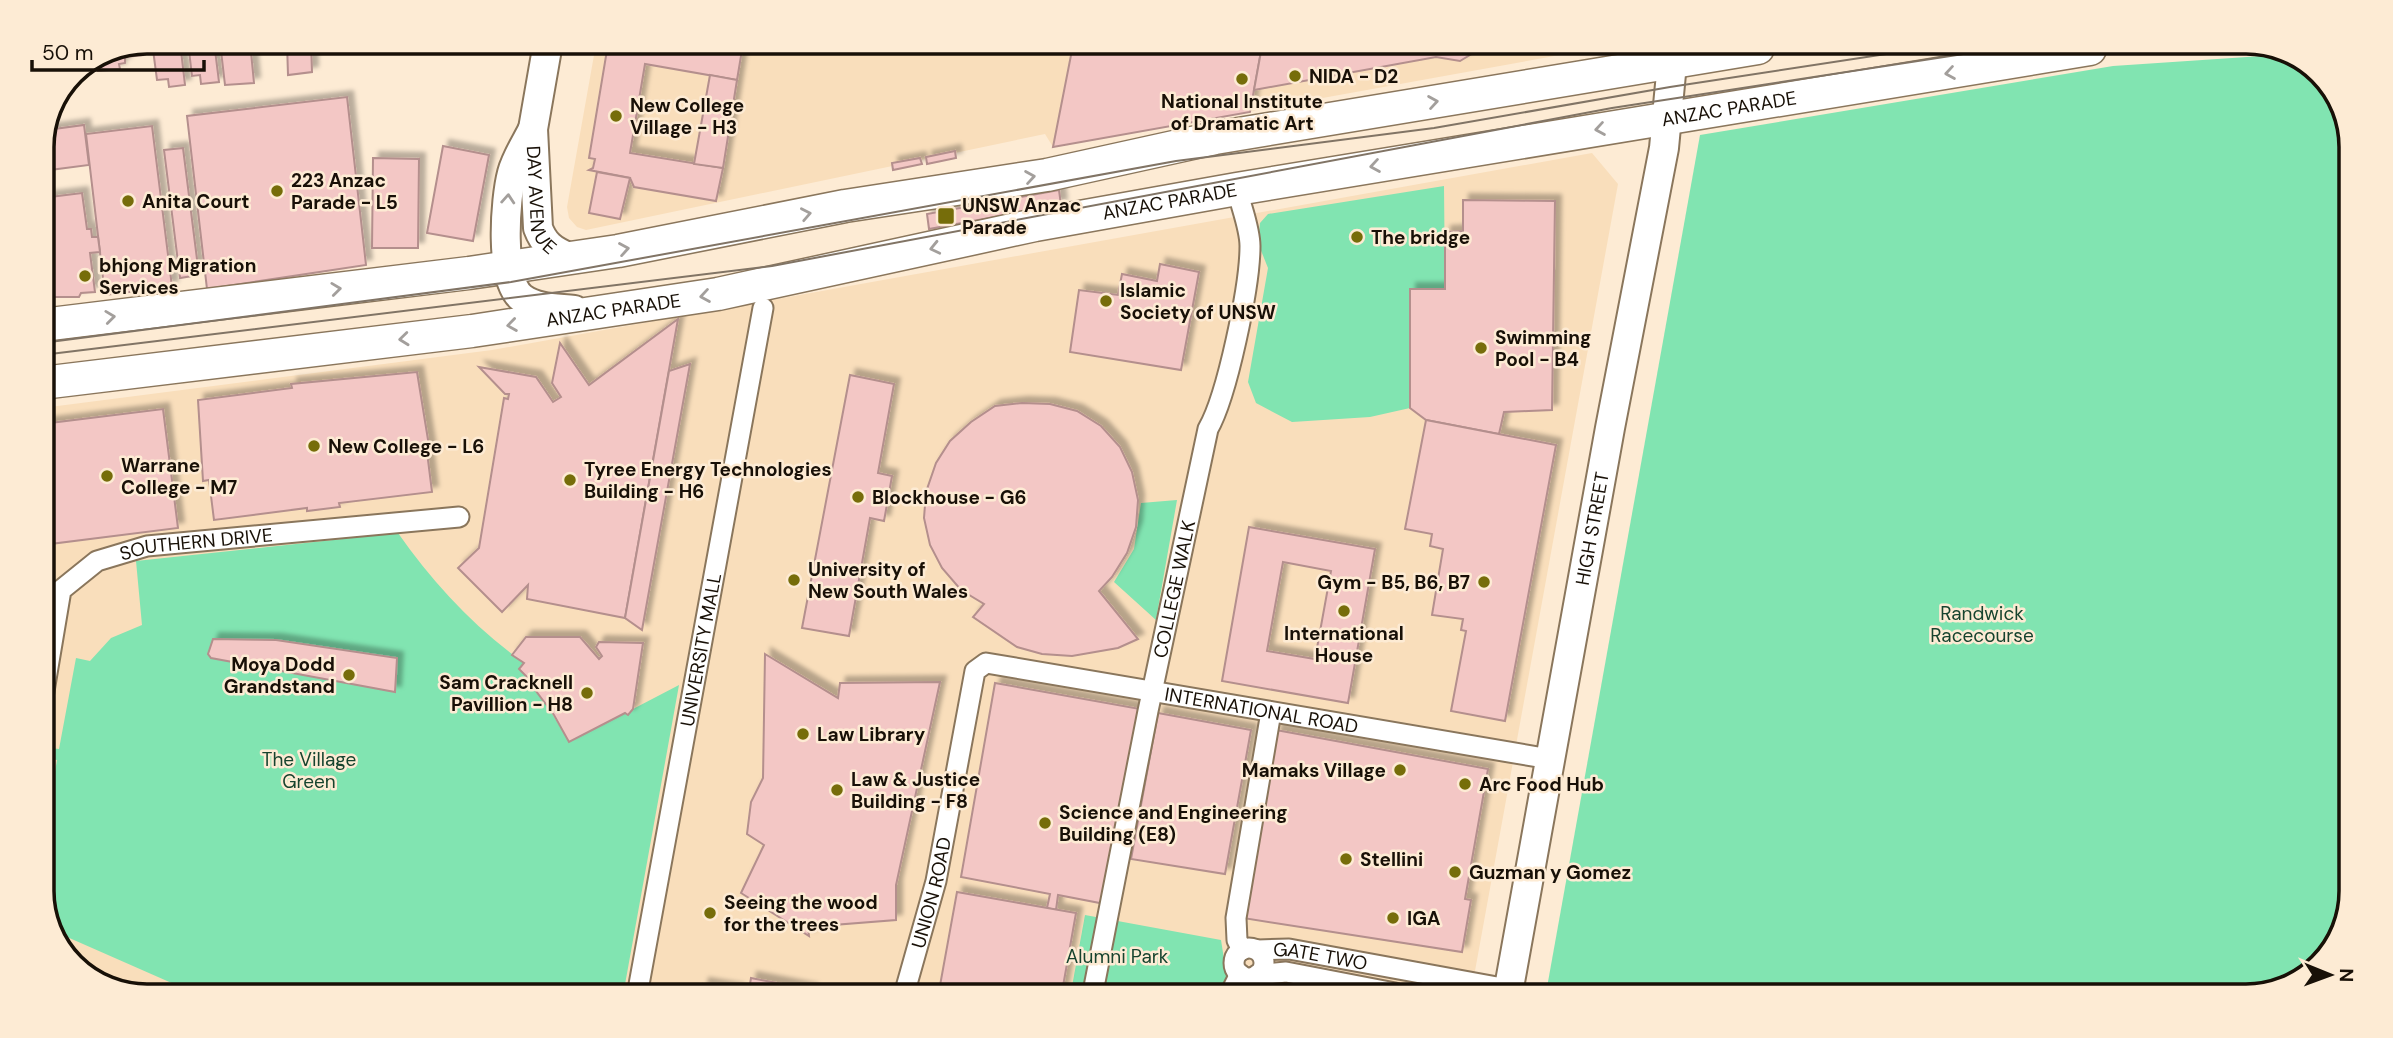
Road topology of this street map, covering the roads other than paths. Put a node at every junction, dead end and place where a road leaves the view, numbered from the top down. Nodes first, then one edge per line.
1 (546, 54) edge
2 (1724, 54) edge
3 (2059, 54) edge
4 (1672, 63) junction
5 (1667, 118) junction
6 (533, 129) junction
7 (1237, 189) junction
8 (568, 257) junction
9 (508, 267) junction
10 (764, 308) dead end
11 (601, 313) junction
12 (54, 324) edge
13 (54, 381) edge
14 (458, 517) dead end
15 (54, 632) edge
16 (975, 671) joint
17 (1154, 692) junction
18 (1271, 712) junction
19 (1550, 759) junction
20 (1250, 950) junction
21 (1249, 975) junction
22 (639, 984) edge
23 (907, 984) edge
24 (1095, 984) edge
25 (1239, 984) edge
26 (1348, 984) edge
27 (1472, 984) edge
28 (1509, 984) edge

1 - 6 street, DAY AVENUE
2 - 4 main road
3 -> 5 main road, ANZAC PARADE
4 - 5 street, HIGH STREET
8 -> 4 main road
5 -> 7 main road, ANZAC PARADE
5 - 19 street, HIGH STREET
6 - 8 street, DAY AVENUE
9 -> 6 street, DAY AVENUE
7 -> 11 main road, ANZAC PARADE
7 - 17 street, COLLEGE WALK
8 - 9 main road
9 - 11 street, DAY AVENUE
12 -> 9 main road
10 - 22 street, UNIVERSITY MALL
11 -> 13 main road, ANZAC PARADE
14 - 15 street, SOUTHERN DRIVE
16 - 17 street, INTERNATIONAL ROAD
16 - 23 street, UNION ROAD
17 - 18 street, INTERNATIONAL ROAD
17 - 24 street, COLLEGE WALK
18 - 19 street, INTERNATIONAL ROAD
18 - 20 street
19 - 28 street, HIGH STREET
20 - 21 street
20 - 27 street, GATE TWO
21 - 25 street
21 - 26 street

